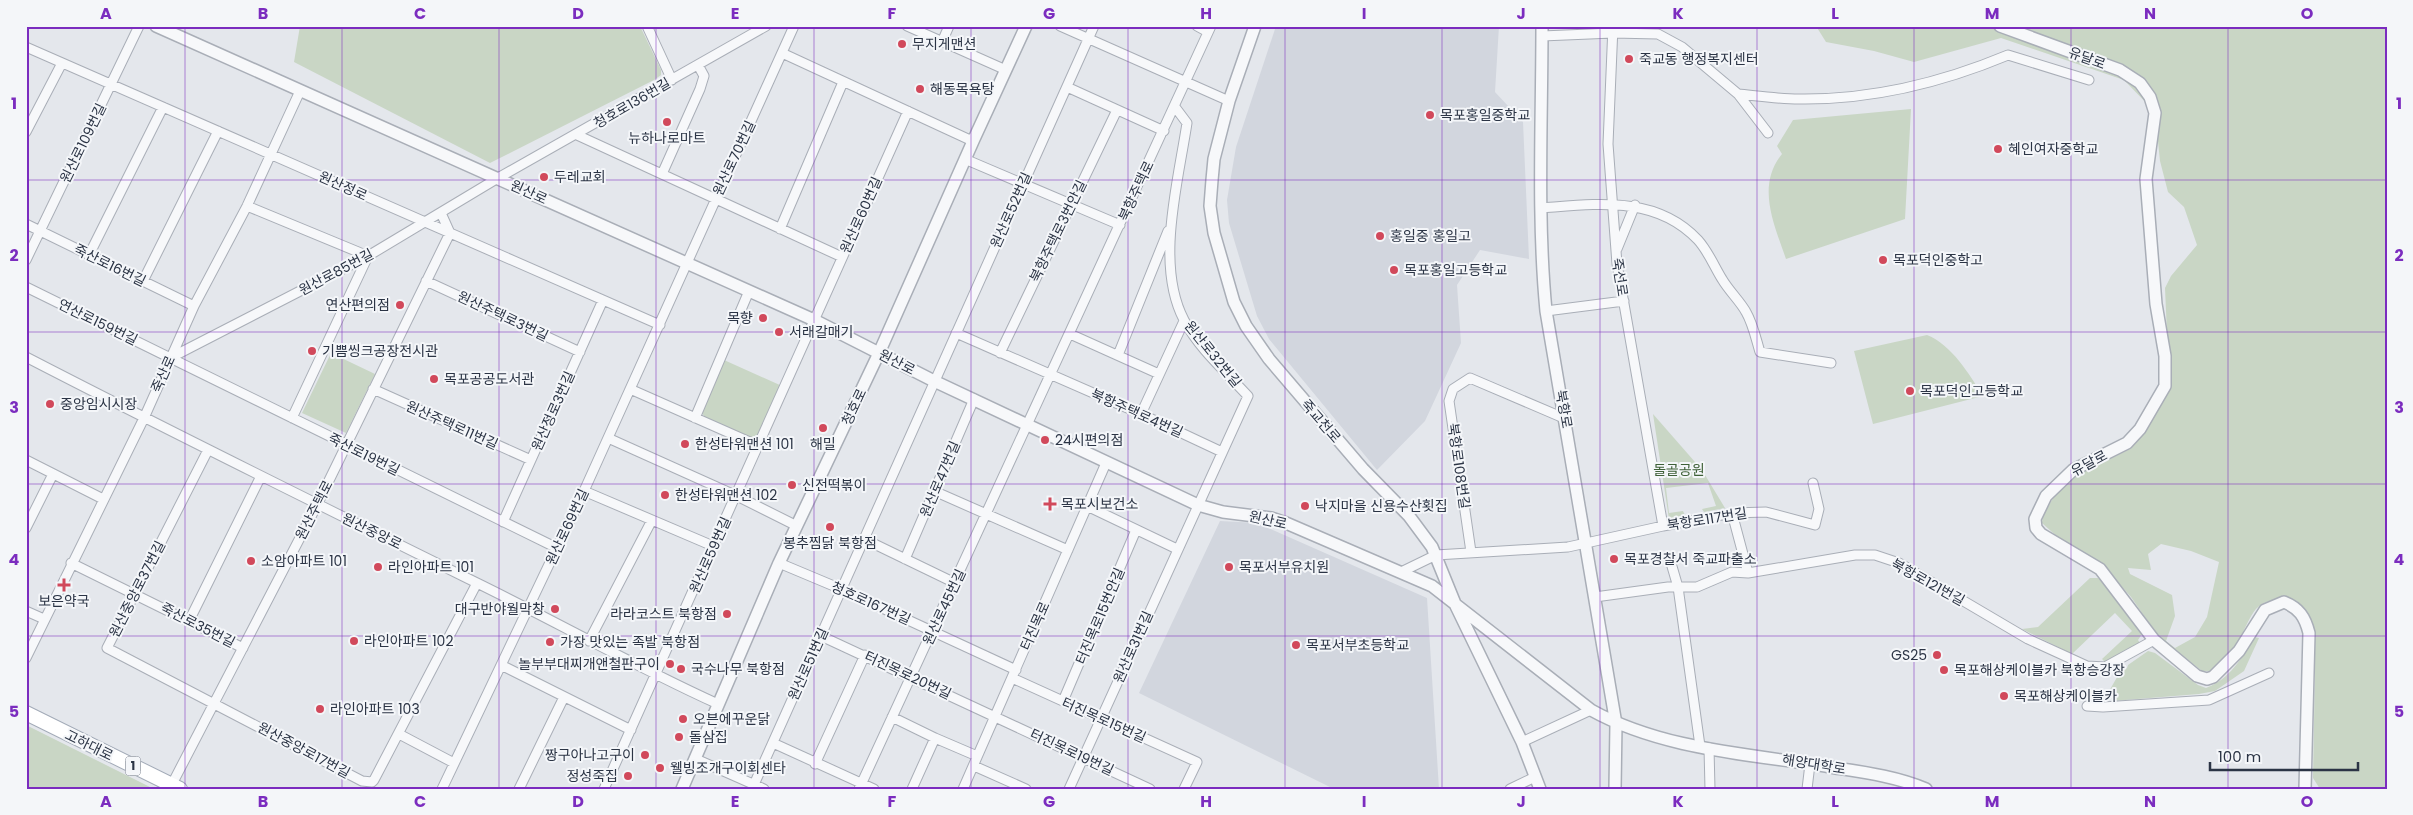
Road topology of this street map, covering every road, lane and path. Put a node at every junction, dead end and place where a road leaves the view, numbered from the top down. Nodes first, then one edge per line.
1 (139, 26) edge
2 (156, 26) edge
3 (647, 26) edge
4 (766, 26) edge
5 (794, 26) edge
6 (907, 26) edge
7 (948, 26) edge
8 (1026, 26) edge
9 (1060, 26) edge
10 (1094, 26) edge
11 (1197, 26) edge
12 (1255, 26) edge
13 (2000, 26) edge
14 (1210, 29) edge
15 (1613, 30) edge
16 (1542, 31) edge
17 (1089, 39) junction
18 (942, 42) junction
19 (26, 47) edge
20 (782, 53) junction
21 (62, 63) junction
22 (698, 65) junction
23 (1006, 70) junction
24 (672, 80) junction
25 (2089, 80) dead end
26 (843, 82) junction
27 (1186, 83) junction
28 (112, 85) junction
29 (1067, 87) junction
30 (300, 91) junction
31 (1738, 94) junction
32 (1229, 100) junction
33 (1175, 107) junction
34 (164, 108) junction
35 (1117, 110) junction
36 (908, 111) junction
37 (1164, 130) junction
38 (26, 132) edge
39 (218, 132) junction
40 (1768, 133) dead end
41 (577, 135) junction
42 (974, 139) junction
43 (271, 155) junction
44 (967, 160) junction
45 (662, 174) junction
46 (498, 178) junction
47 (1024, 182) junction
48 (715, 198) junction
49 (1071, 203) junction
50 (1612, 203) junction
51 (1634, 205) junction
52 (246, 206) junction
53 (1541, 208) junction
54 (440, 212) junction
55 (425, 222) junction
56 (26, 224) edge
57 (1171, 224) junction
58 (1120, 225) junction
59 (780, 229) junction
60 (40, 231) junction
61 (450, 233) junction
62 (1616, 252) junction
63 (90, 255) junction
64 (368, 256) junction
65 (842, 257) junction
66 (26, 260) edge
67 (686, 263) junction
68 (143, 281) junction
69 (426, 281) junction
70 (26, 287) edge
71 (749, 291) junction
72 (603, 300) junction
73 (1624, 301) junction
74 (194, 306) junction
75 (1546, 311) junction
76 (814, 320) junction
77 (1184, 321) junction
78 (660, 325) junction
79 (956, 333) junction
80 (1070, 334) junction
81 (580, 352) junction
82 (1000, 353) junction
83 (880, 354) junction
84 (1118, 355) junction
85 (26, 357) edge
86 (170, 358) junction
87 (1831, 363) dead end
88 (1160, 374) junction
89 (1051, 376) junction
90 (934, 381) junction
91 (373, 389) junction
92 (630, 389) junction
93 (974, 399) junction
94 (1141, 414) junction
95 (144, 418) junction
96 (292, 418) junction
97 (695, 418) junction
98 (1566, 419) junction
99 (1028, 424) junction
100 (608, 438) junction
101 (346, 445) junction
102 (759, 446) junction
103 (208, 450) junction
104 (1222, 452) junction
105 (26, 460) edge
106 (531, 460) junction
107 (1106, 463) junction
108 (54, 474) junction
109 (261, 476) junction
110 (1812, 483) dead end
111 (584, 491) junction
112 (934, 492) junction
113 (737, 496) junction
114 (103, 499) junction
115 (317, 505) junction
116 (1198, 505) junction
117 (1087, 506) junction
118 (1732, 513) junction
119 (986, 515) junction
120 (652, 520) junction
121 (503, 522) junction
122 (798, 526) junction
123 (1663, 526) junction
124 (26, 528) edge
125 (1136, 530) junction
126 (864, 539) junction
127 (1586, 543) junction
128 (713, 546) junction
129 (557, 548) junction
130 (1176, 549) junction
131 (1068, 550) junction
132 (1471, 552) junction
133 (1436, 555) junction
134 (905, 558) junction
135 (72, 563) junction
136 (779, 563) junction
137 (1671, 563) dead end
138 (1401, 572) junction
139 (1748, 573) junction
140 (477, 582) junction
141 (955, 583) junction
142 (1678, 587) junction
143 (841, 589) junction
144 (134, 593) junction
145 (1595, 597) junction
146 (1456, 606) junction
147 (528, 609) junction
148 (26, 610) edge
149 (44, 619) junction
150 (189, 621) junction
151 (932, 631) junction
152 (820, 636) junction
153 (2154, 640) junction
154 (589, 641) junction
155 (243, 648) junction
156 (865, 655) junction
157 (26, 658) edge
158 (501, 665) junction
159 (2269, 673) dead end
160 (1014, 674) junction
161 (656, 676) junction
162 (911, 677) junction
163 (564, 697) junction
164 (1063, 701) junction
165 (214, 703) junction
166 (718, 704) junction
167 (2087, 706) dead end
168 (1591, 710) junction
169 (26, 714) edge
170 (995, 716) junction
171 (892, 717) junction
172 (1102, 719) junction
173 (1616, 724) junction
174 (631, 730) junction
175 (399, 734) junction
176 (934, 738) junction
177 (1522, 742) junction
178 (773, 743) junction
179 (1705, 747) junction
180 (977, 756) junction
181 (1085, 758) junction
182 (696, 759) junction
183 (454, 763) junction
184 (815, 764) junction
185 (1810, 764) junction
186 (974, 766) junction
187 (1535, 777) junction
188 (860, 786) edge
189 (753, 787) edge
190 (174, 788) edge
191 (442, 789) edge
192 (519, 789) edge
193 (604, 789) edge
194 (682, 789) edge
195 (764, 789) edge
196 (874, 789) edge
197 (912, 789) edge
198 (963, 789) edge
199 (1025, 789) edge
200 (1069, 789) edge
201 (1150, 789) edge
202 (1184, 789) edge
203 (1510, 789) edge
204 (1540, 789) edge
205 (1615, 789) edge
206 (1710, 789) edge
207 (1807, 789) edge
208 (1926, 789) edge
209 (2305, 789) edge

1 - 28 street, 원산로109번길
2 - 30 street, 원산로
3 - 24 street
4 - 22 street, 청호로136번길
5 - 20 street, 원산로70번길
6 - 18 street
7 - 18 street
8 - 23 street, 청호로
9 - 17 street
10 - 17 street, 원산로52번길
11 - 14 street
12 - 32 street, 죽교천로
13 - 153 street, 유달로
14 - 27 street, 북항주택로
15 - 16 street
15 - 31 street
15 - 50 street, 죽선로
16 - 53 street, 북항로
17 - 27 street
17 - 29 street, 원산로52번길
18 - 23 street
19 - 21 street, 원산정로
20 - 26 street
20 - 48 street, 원산로70번길
21 - 28 street, 원산정로
21 - 38 street
22 - 24 street, 청호로136번길
22 - 45 street
23 - 42 street, 청호로
24 - 41 street, 청호로136번길
25 - 31 street
26 - 36 street
26 - 59 street
27 - 32 street
27 - 33 street, 북항주택로
28 - 34 street, 원산정로
28 - 60 street, 원산로109번길
29 - 35 street
29 - 47 street, 원산로52번길
30 - 43 street, 죽산로
30 - 46 street, 원산로
31 - 40 street
32 - 133 street, 죽교천로
33 - 37 street, 북항주택로
33 - 57 street, 원산로32번길
34 - 39 street, 원산정로
34 - 63 street
35 - 37 street
35 - 49 street, 북항주택로3번안길
36 - 42 street
36 - 65 street, 원산로60번길
37 - 58 street, 북항주택로
39 - 43 street, 원산정로
39 - 68 street
41 - 45 street
41 - 46 street, 청호로136번길
42 - 44 street, 청호로
43 - 52 street, 죽산로
43 - 55 street, 원산정로
44 - 47 street
44 - 83 street, 청호로
45 - 48 street
46 - 54 street, 원산로85번길
46 - 67 street, 원산로
47 - 49 street
47 - 79 street, 원산로52번길
48 - 59 street
48 - 67 street, 원산로70번길
49 - 58 street
49 - 82 street, 북항주택로3번안길
50 - 51 street
50 - 53 street
50 - 62 street, 죽선로
51 - 62 street
51 - 87 street
52 - 64 street
52 - 74 street, 죽산로
53 - 75 street, 북항로
54 - 55 street, 원산로85번길
54 - 61 street
55 - 61 street, 원산정로
55 - 64 street, 원산로85번길
56 - 60 street, 죽산로16번길
57 - 77 street, 원산로32번길
57 - 84 street
58 - 80 street, 북항주택로
59 - 65 street
60 - 63 street, 죽산로16번길
60 - 66 street, 원산로109번길
61 - 69 street, 원산주택로
61 - 72 street, 원산정로
62 - 73 street, 죽선로
63 - 68 street, 죽산로16번길
64 - 86 street, 원산로85번길
64 - 96 street
65 - 76 street, 원산로60번길
67 - 71 street, 원산로
67 - 78 street, 원산로69번길
68 - 74 street, 죽산로16번길
69 - 81 street, 원산주택로3번길
69 - 91 street, 원산주택로
70 - 86 street, 연산로159번길
71 - 76 street, 원산로
71 - 97 street
72 - 78 street, 원산정로
72 - 81 street, 원산정로3번길
73 - 75 street
73 - 123 street, 죽선로
74 - 86 street, 죽산로
75 - 98 street, 북항로
76 - 83 street, 원산로
76 - 102 street, 원산로59번길
77 - 88 street
77 - 104 street, 원산로32번길
78 - 92 street, 원산로69번길
79 - 82 street, 북항주택로4번길
79 - 90 street, 원산로52번길
80 - 84 street
80 - 89 street, 북항주택로
81 - 106 street, 원산정로3번길
82 - 89 street, 북항주택로4번길
83 - 90 street, 원산로
83 - 122 street, 청호로
84 - 88 street
85 - 95 street, 원산중앙로
86 - 95 street, 죽산로
86 - 96 street, 죽산로19번길
88 - 94 street
89 - 94 street, 북항주택로4번길
89 - 99 street, 북항주택로
90 - 93 street, 원산로
90 - 126 street, 원산로51번길
91 - 101 street, 원산주택로
91 - 106 street, 원산주택로11번길
92 - 97 street
92 - 100 street, 원산로69번길
93 - 99 street, 원산로
93 - 112 street, 원산로47번길
94 - 104 street, 북항주택로4번길
95 - 103 street, 원산중앙로
95 - 114 street, 죽산로
96 - 101 street, 죽산로19번길
97 - 102 street
98 - 127 street, 북항로
98 - 132 street, 북항로108번길
99 - 107 street, 원산로
99 - 119 street, 원산로45번길
100 - 111 street, 원산로69번길
100 - 113 street
101 - 115 street, 원산주택로
101 - 121 street, 죽산로19번길
102 - 113 street, 원산로59번길
103 - 109 street, 원산중앙로
103 - 144 street, 원산중앙로37번길
104 - 116 street, 원산로32번길
105 - 108 street
106 - 121 street, 원산정로3번길
107 - 116 street, 원산로
107 - 117 street, 터진목로
108 - 114 street
108 - 124 street
109 - 115 street, 원산중앙로
109 - 150 street
110 - 118 street, 북항로117번길
111 - 120 street
111 - 129 street, 원산로69번길
112 - 119 street
112 - 134 street, 원산로47번길
113 - 122 street
113 - 128 street, 원산로59번길
114 - 135 street, 죽산로
115 - 140 street, 원산중앙로
115 - 155 street, 원산주택로
116 - 130 street, 원산로31번길
116 - 138 street, 원산로
117 - 125 street
117 - 131 street, 터진목로
118 - 123 street, 북항로117번길
118 - 139 street
119 - 131 street
119 - 141 street, 원산로45번길
120 - 128 street
120 - 154 street
121 - 129 street, 죽산로19번길
122 - 136 street, 청호로
123 - 127 street, 북항로117번길
125 - 130 street
125 - 164 street, 터진목로15번안길
126 - 134 street
126 - 143 street, 원산로51번길
127 - 132 street
127 - 145 street, 북항로
128 - 161 street, 원산로59번길
129 - 147 street, 원산로69번길
130 - 172 street, 원산로31번길
131 - 160 street, 터진목로
132 - 133 street
133 - 138 street
133 - 146 street, 죽교천로
134 - 141 street
135 - 144 street, 죽산로35번길
135 - 149 street, 죽산로
136 - 143 street, 청호로167번길
136 - 166 street, 청호로
137 - 142 street
138 - 146 street, 원산로
139 - 142 street, 북항로121번길
139 - 153 street, 북항로121번길
140 - 147 street, 원산중앙로
140 - 175 street, 원산중앙로17번길
141 - 151 street, 원산로45번길
142 - 145 street, 북항로121번길
142 - 179 street
143 - 151 street, 청호로167번길
143 - 152 street, 원산로51번길
144 - 150 street, 죽산로35번길
144 - 165 street, 원산중앙로37번길
145 - 173 street, 북항로
146 - 168 street, 원산로
146 - 177 street, 죽교천로
147 - 154 street, 원산중앙로
147 - 158 street, 원산로69번길
148 - 149 street
149 - 157 street, 죽산로
150 - 155 street, 죽산로35번길
151 - 160 street, 청호로167번길
151 - 162 street, 원산로45번길
152 - 156 street, 터진목로20번길
152 - 178 street, 원산로51번길
153 - 209 street, 유달로
154 - 161 street, 원산중앙로
155 - 165 street, 원산주택로
156 - 162 street, 터진목로20번길
156 - 184 street
158 - 163 street
158 - 183 street, 원산로69번길
159 - 167 street
160 - 164 street, 터진목로15번길
160 - 170 street, 터진목로
161 - 166 street, 원산중앙로
161 - 174 street, 원산로59번길
162 - 170 street, 터진목로20번길
162 - 171 street, 원산로45번길
163 - 174 street
163 - 192 street
164 - 172 street, 터진목로15번길
165 - 175 street, 원산중앙로17번길
165 - 190 street, 원산주택로
166 - 182 street, 청호로
168 - 173 street, 원산로
168 - 177 street
169 - 190 main road, 고하대로 / 1
170 - 180 street, 터진목로
170 - 181 street, 터진목로19번길
171 - 176 street
171 - 188 street, 원산로45번길
172 - 181 street, 원산로31번길
172 - 202 street, 터진목로15번길
173 - 179 street, 해양대학로
173 - 205 street, 북항로
174 - 193 street, 원산로59번길
175 - 183 street
176 - 180 street
176 - 197 street
177 - 187 street, 죽교천로
178 - 184 street
178 - 189 street, 원산로51번길
179 - 185 street, 해양대학로
179 - 206 street
180 - 186 street, 터진목로
181 - 200 street, 원산로31번길
181 - 201 street, 터진목로19번길
182 - 189 street
182 - 194 street, 청호로
183 - 191 street, 원산로69번길
184 - 188 street
185 - 207 street
185 - 208 street, 해양대학로
186 - 198 street, 터진목로
186 - 199 street
187 - 203 street
187 - 204 street, 죽교천로
188 - 196 street
189 - 195 street

